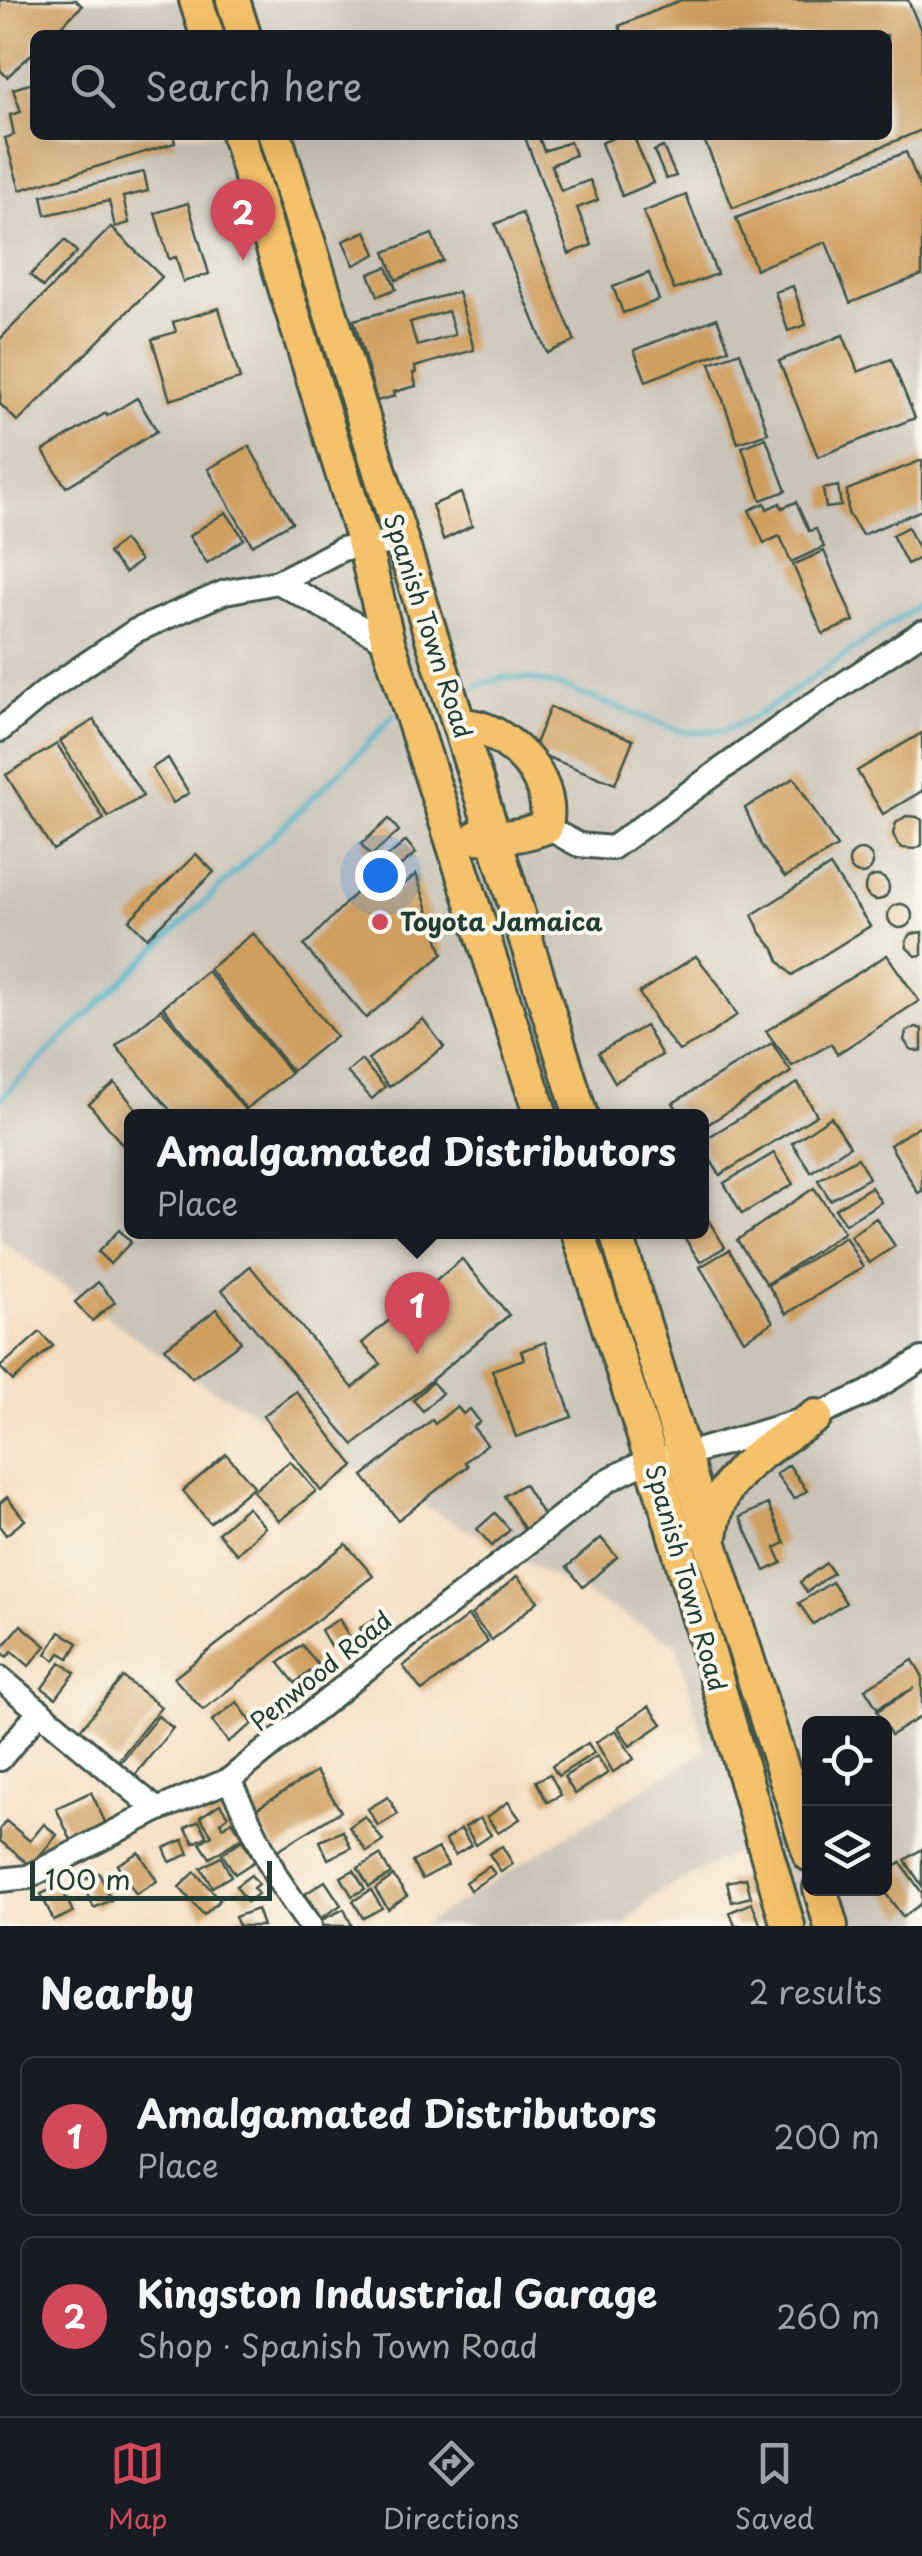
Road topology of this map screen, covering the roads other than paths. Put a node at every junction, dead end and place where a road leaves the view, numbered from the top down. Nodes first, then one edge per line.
1 (196, 0) edge
2 (233, 0) edge
3 (205, 30) edge
4 (242, 30) edge
5 (240, 140) edge
6 (276, 140) edge
7 (288, 180) junction
8 (316, 388) junction
9 (402, 543) junction
10 (364, 544) junction
11 (278, 582) junction
12 (922, 632) edge
13 (388, 642) junction
14 (460, 726) junction
15 (0, 730) edge
16 (546, 827) junction
17 (449, 833) junction
18 (496, 839) junction
19 (539, 1109) edge
20 (579, 1109) edge
21 (581, 1239) edge
22 (618, 1239) edge
23 (922, 1359) edge
24 (816, 1416) junction
25 (668, 1457) junction
26 (710, 1541) junction
27 (0, 1678) edge
28 (40, 1711) junction
29 (0, 1759) edge
30 (229, 1780) junction
31 (157, 1810) junction
32 (802, 1829) edge
33 (0, 1880) edge
34 (812, 1896) edge
35 (823, 1896) edge
36 (310, 1926) edge
37 (788, 1926) edge
38 (819, 1926) edge
39 (832, 1926) edge

1 - 3 highway
2 - 4 highway
5 - 8 highway, Spanish Town Road
6 - 7 highway, Spanish Town Road
7 - 8 highway
7 - 9 highway, Spanish Town Road
8 - 10 highway, Spanish Town Road
9 - 10 street
9 - 14 highway, Spanish Town Road
10 - 11 street
10 - 13 highway, Spanish Town Road
11 - 13 street
11 - 15 street
12 - 16 street
13 - 17 highway, Spanish Town Road
14 - 16 highway
14 - 18 highway, Spanish Town Road
16 - 18 highway
17 - 18 highway
17 - 19 highway, Spanish Town Road
18 - 20 highway, Spanish Town Road
21 - 25 highway, Spanish Town Road
22 - 25 highway, Spanish Town Road
23 - 24 street, Penwood Road
24 - 25 street, Penwood Road
24 - 26 highway
25 - 26 highway, Spanish Town Road
25 - 30 street, Penwood Road
25 - 37 highway, Spanish Town Road
26 - 32 highway, Spanish Town Road
27 - 28 street
28 - 29 street
28 - 31 street
30 - 31 street, Penwood Road
30 - 36 street
31 - 33 street, Penwood Road
34 - 38 highway
35 - 39 highway

